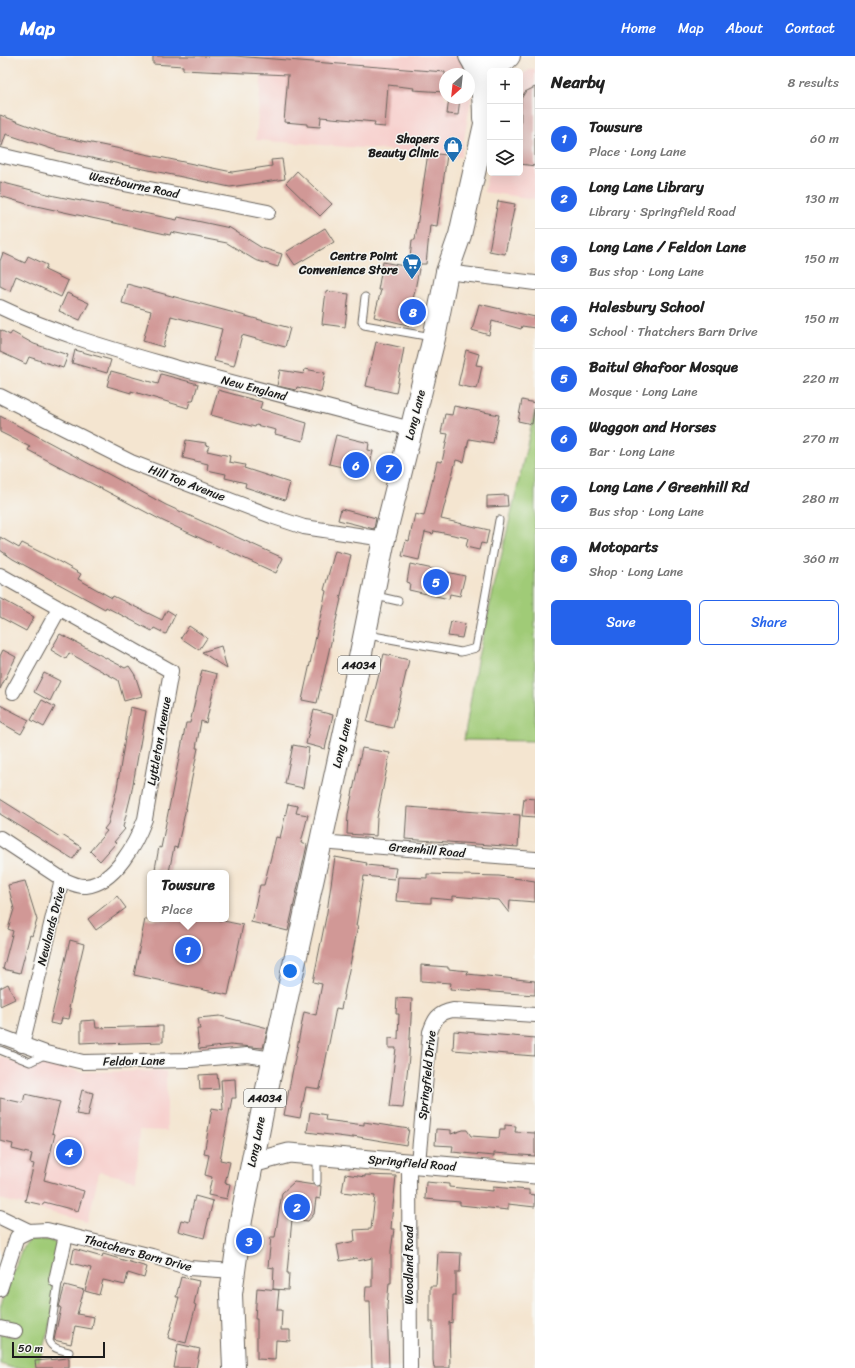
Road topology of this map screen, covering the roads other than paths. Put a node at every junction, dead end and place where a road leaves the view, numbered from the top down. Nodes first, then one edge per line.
1 (470, 56) edge
2 (508, 61) edge
3 (489, 104) edge
4 (484, 123) junction
5 (0, 155) edge
6 (268, 212) dead end
7 (447, 272) junction
8 (535, 283) edge
9 (365, 297) dead end
10 (0, 307) edge
11 (434, 338) junction
12 (0, 396) edge
13 (411, 429) junction
14 (498, 520) dead end
15 (384, 539) junction
16 (0, 575) edge
17 (374, 595) junction
18 (398, 602) dead end
19 (59, 608) junction
20 (365, 634) junction
21 (13, 692) dead end
22 (0, 838) edge
23 (320, 842) junction
24 (535, 859) edge
25 (62, 879) junction
26 (535, 1015) edge
27 (0, 1036) edge
28 (22, 1045) junction
29 (0, 1050) edge
30 (46, 1054) junction
31 (273, 1059) junction
32 (257, 1137) junction
33 (289, 1153) junction
34 (317, 1155) junction
35 (252, 1163) junction
36 (413, 1163) junction
37 (535, 1174) edge
38 (316, 1182) dead end
39 (0, 1217) edge
40 (29, 1232) junction
41 (66, 1235) junction
42 (234, 1271) junction
43 (56, 1280) joint
44 (0, 1289) edge
45 (0, 1328) edge
46 (15, 1331) dead end
47 (69, 1352) dead end
48 (234, 1368) edge
49 (410, 1368) edge

1 - 2 main road
1 - 4 main road, Long Lane / A4034
3 - 4 main road, Long Lane / A4034
4 - 7 main road, Long Lane / A4034
5 - 6 street, Westbourne Road
7 - 8 street
7 - 11 main road, Long Lane / A4034
9 - 11 lane
10 - 13 street, New England
11 - 13 main road, Long Lane / A4034
12 - 15 street, Hill Top Avenue
13 - 15 main road, Long Lane / A4034
14 - 20 lane
15 - 17 main road, Long Lane / A4034
16 - 19 street, Lyttleton Avenue
17 - 18 lane
17 - 20 main road, Long Lane / A4034
19 - 21 street
19 - 25 street, Lyttleton Avenue
20 - 23 main road, Long Lane / A4034
22 - 25 street, Newlands Drive
23 - 24 street, Greenhill Road
23 - 31 main road, Long Lane / A4034
25 - 28 street, Newlands Drive
26 - 36 street, Springfield Drive
27 - 28 street, Feldon Lane
28 - 30 street, Feldon Lane
29 - 30 lane
30 - 31 street, Feldon Lane
31 - 32 main road, Long Lane / A4034
32 - 33 street, Springfield Road
32 - 35 main road, Long Lane / A4034
33 - 34 street, Springfield Road
33 - 35 street, Springfield Road
34 - 36 street, Springfield Road
34 - 38 lane
35 - 42 main road, Long Lane / A4034
36 - 37 street, Springfield Road
36 - 49 street, Woodland Road
39 - 40 street
40 - 41 street, Thatchers Barn Drive
40 - 44 street
41 - 42 street, Thatchers Barn Drive
41 - 43 street
42 - 48 main road, Long Lane / A4034
43 - 47 lane
45 - 46 street

